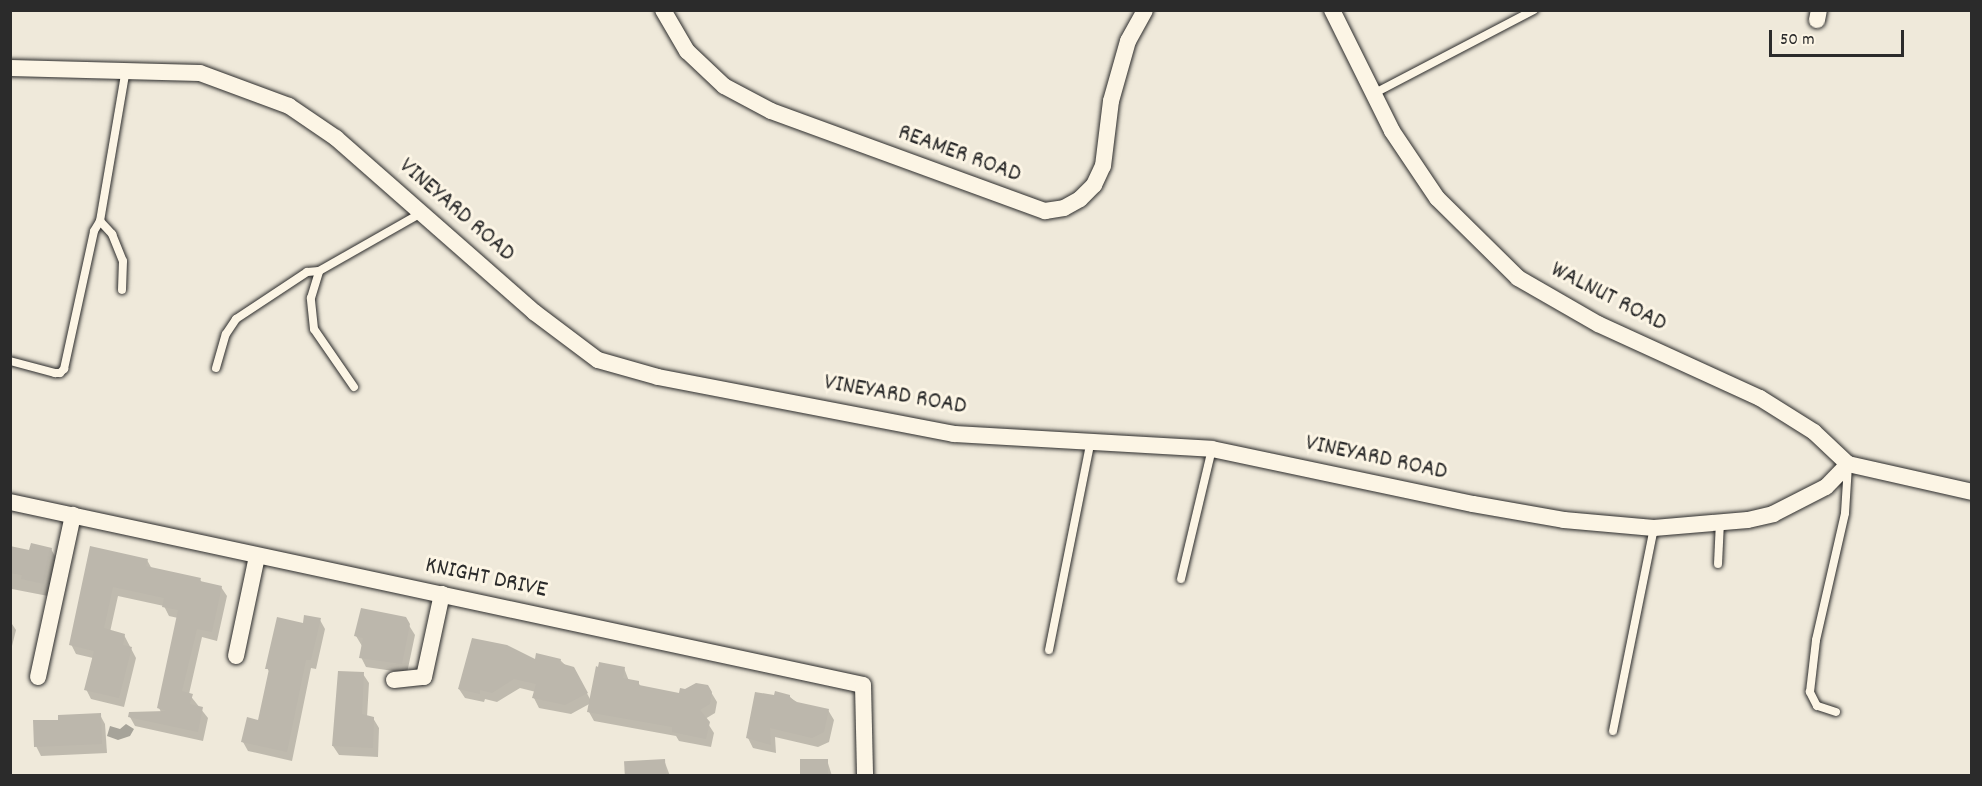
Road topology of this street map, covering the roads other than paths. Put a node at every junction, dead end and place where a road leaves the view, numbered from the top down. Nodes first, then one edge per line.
1 (663, 10) edge
2 (1145, 10) edge
3 (1332, 10) edge
4 (1534, 10) edge
5 (10, 68) edge
6 (126, 69) junction
7 (1373, 94) junction
8 (421, 213) junction
9 (100, 221) junction
10 (319, 271) junction
11 (122, 290) dead end
12 (10, 361) edge
13 (216, 368) dead end
14 (354, 387) dead end
15 (1091, 440) junction
16 (1212, 449) junction
17 (1848, 464) junction
18 (1971, 492) edge
19 (10, 502) edge
20 (73, 515) junction
21 (1720, 522) junction
22 (1654, 528) junction
23 (257, 556) junction
24 (1718, 564) dead end
25 (1181, 579) dead end
26 (442, 594) junction
27 (1049, 650) dead end
28 (236, 656) dead end
29 (38, 677) dead end
30 (394, 680) dead end
31 (1836, 712) dead end
32 (1613, 730) dead end
33 (865, 776) edge

1 - 2 street, REAMER ROAD
3 - 7 street, WALNUT ROAD
4 - 7 lane
5 - 6 street, VINEYARD ROAD
6 - 8 street, VINEYARD ROAD
6 - 9 lane
7 - 17 street, WALNUT ROAD
8 - 10 lane
8 - 15 street, VINEYARD ROAD
9 - 11 lane
9 - 12 lane
10 - 13 lane
10 - 14 lane
15 - 16 street, VINEYARD ROAD
15 - 27 lane
16 - 22 street, VINEYARD ROAD
16 - 25 lane
17 - 18 street
17 - 21 street, VINEYARD ROAD
17 - 31 lane
19 - 20 street, KNIGHT DRIVE
20 - 23 street, KNIGHT DRIVE
20 - 29 street
21 - 22 street, VINEYARD ROAD
21 - 24 lane
22 - 32 lane
23 - 26 street, KNIGHT DRIVE
23 - 28 street
26 - 30 street
26 - 33 street, KNIGHT DRIVE

